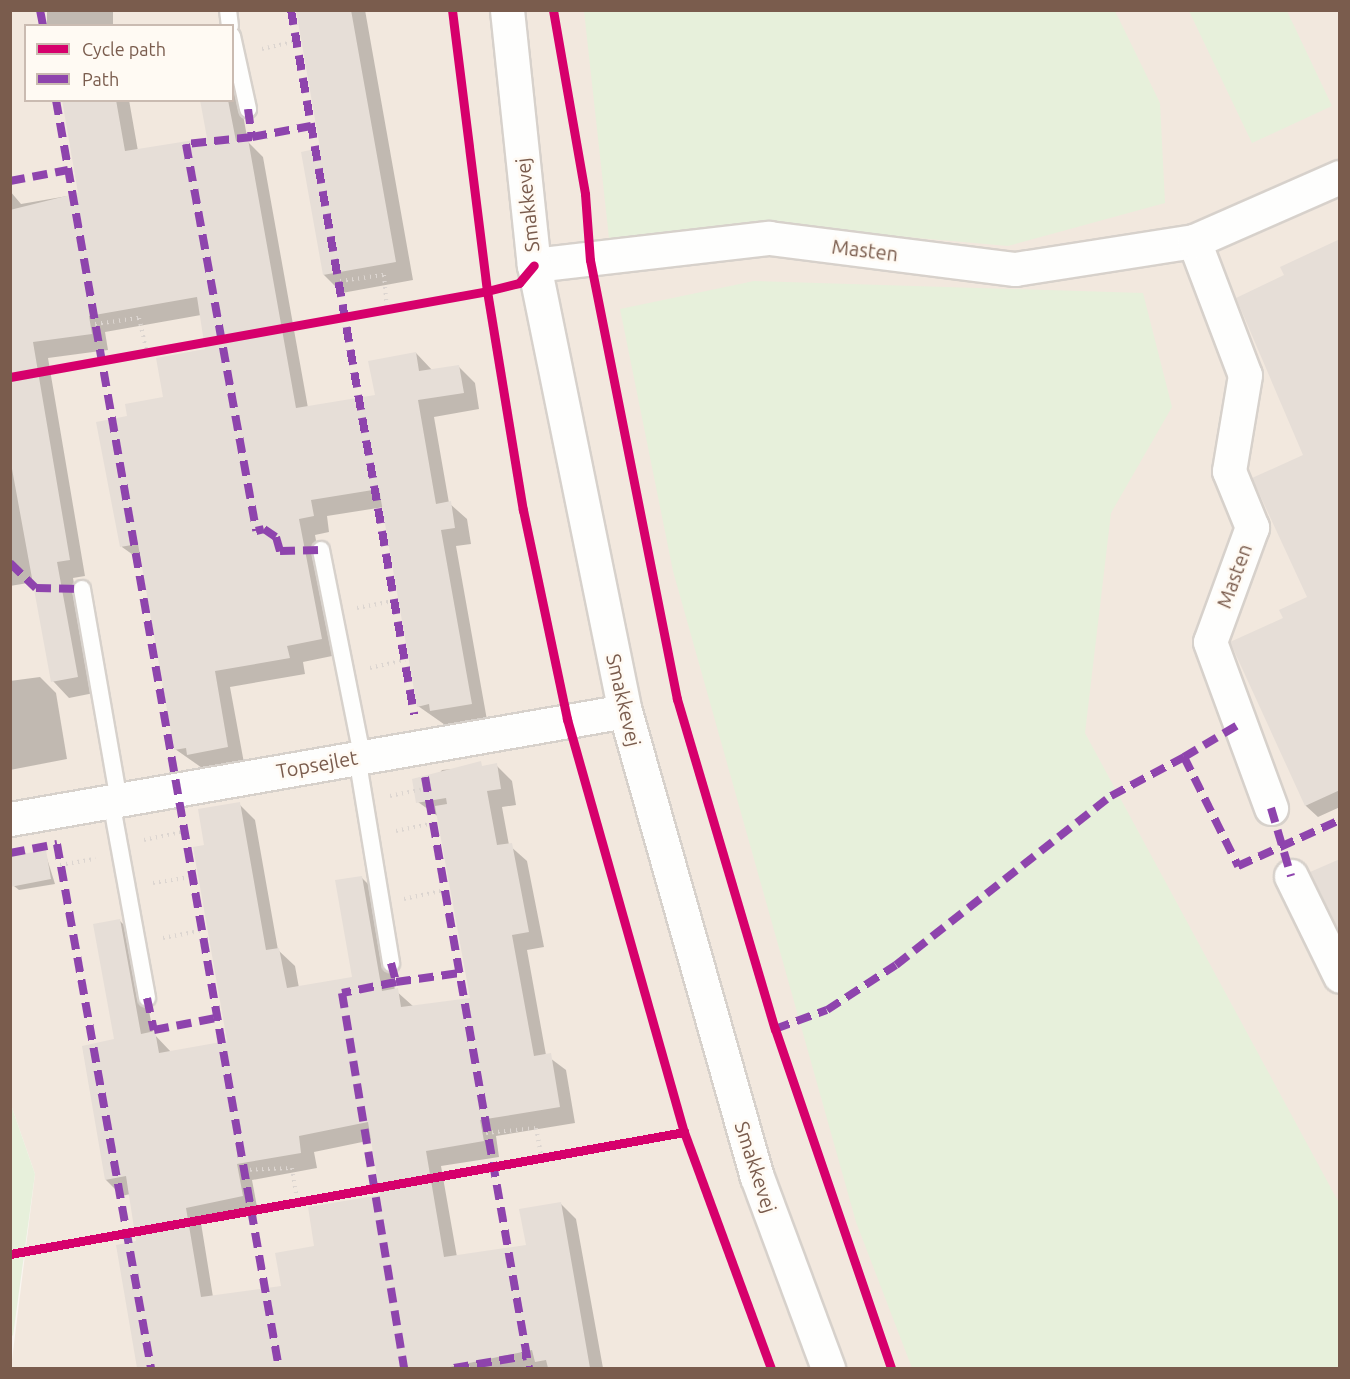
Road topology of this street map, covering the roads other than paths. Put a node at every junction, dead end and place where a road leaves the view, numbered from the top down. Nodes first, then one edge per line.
1 (507, 10) edge
2 (234, 45) edge
3 (248, 109) dead end
4 (1340, 177) edge
5 (1194, 241) junction
6 (534, 265) junction
7 (321, 550) dead end
8 (82, 590) dead end
9 (625, 711) junction
10 (359, 756) junction
11 (115, 800) junction
12 (1270, 808) dead end
13 (10, 819) edge
14 (1291, 876) dead end
15 (391, 963) dead end
16 (1340, 976) edge
17 (147, 998) dead end
18 (828, 1368) edge

1 - 6 street, Smakkevej
2 - 3 lane
4 - 5 street, Masten
5 - 6 street, Masten
5 - 12 street, Masten
6 - 9 street, Smakkevej
7 - 10 lane
8 - 11 lane
9 - 10 street, Topsejlet
9 - 18 street, Smakkevej
10 - 11 street, Topsejlet
10 - 15 lane
11 - 13 street, Topsejlet
11 - 17 lane
14 - 16 street

